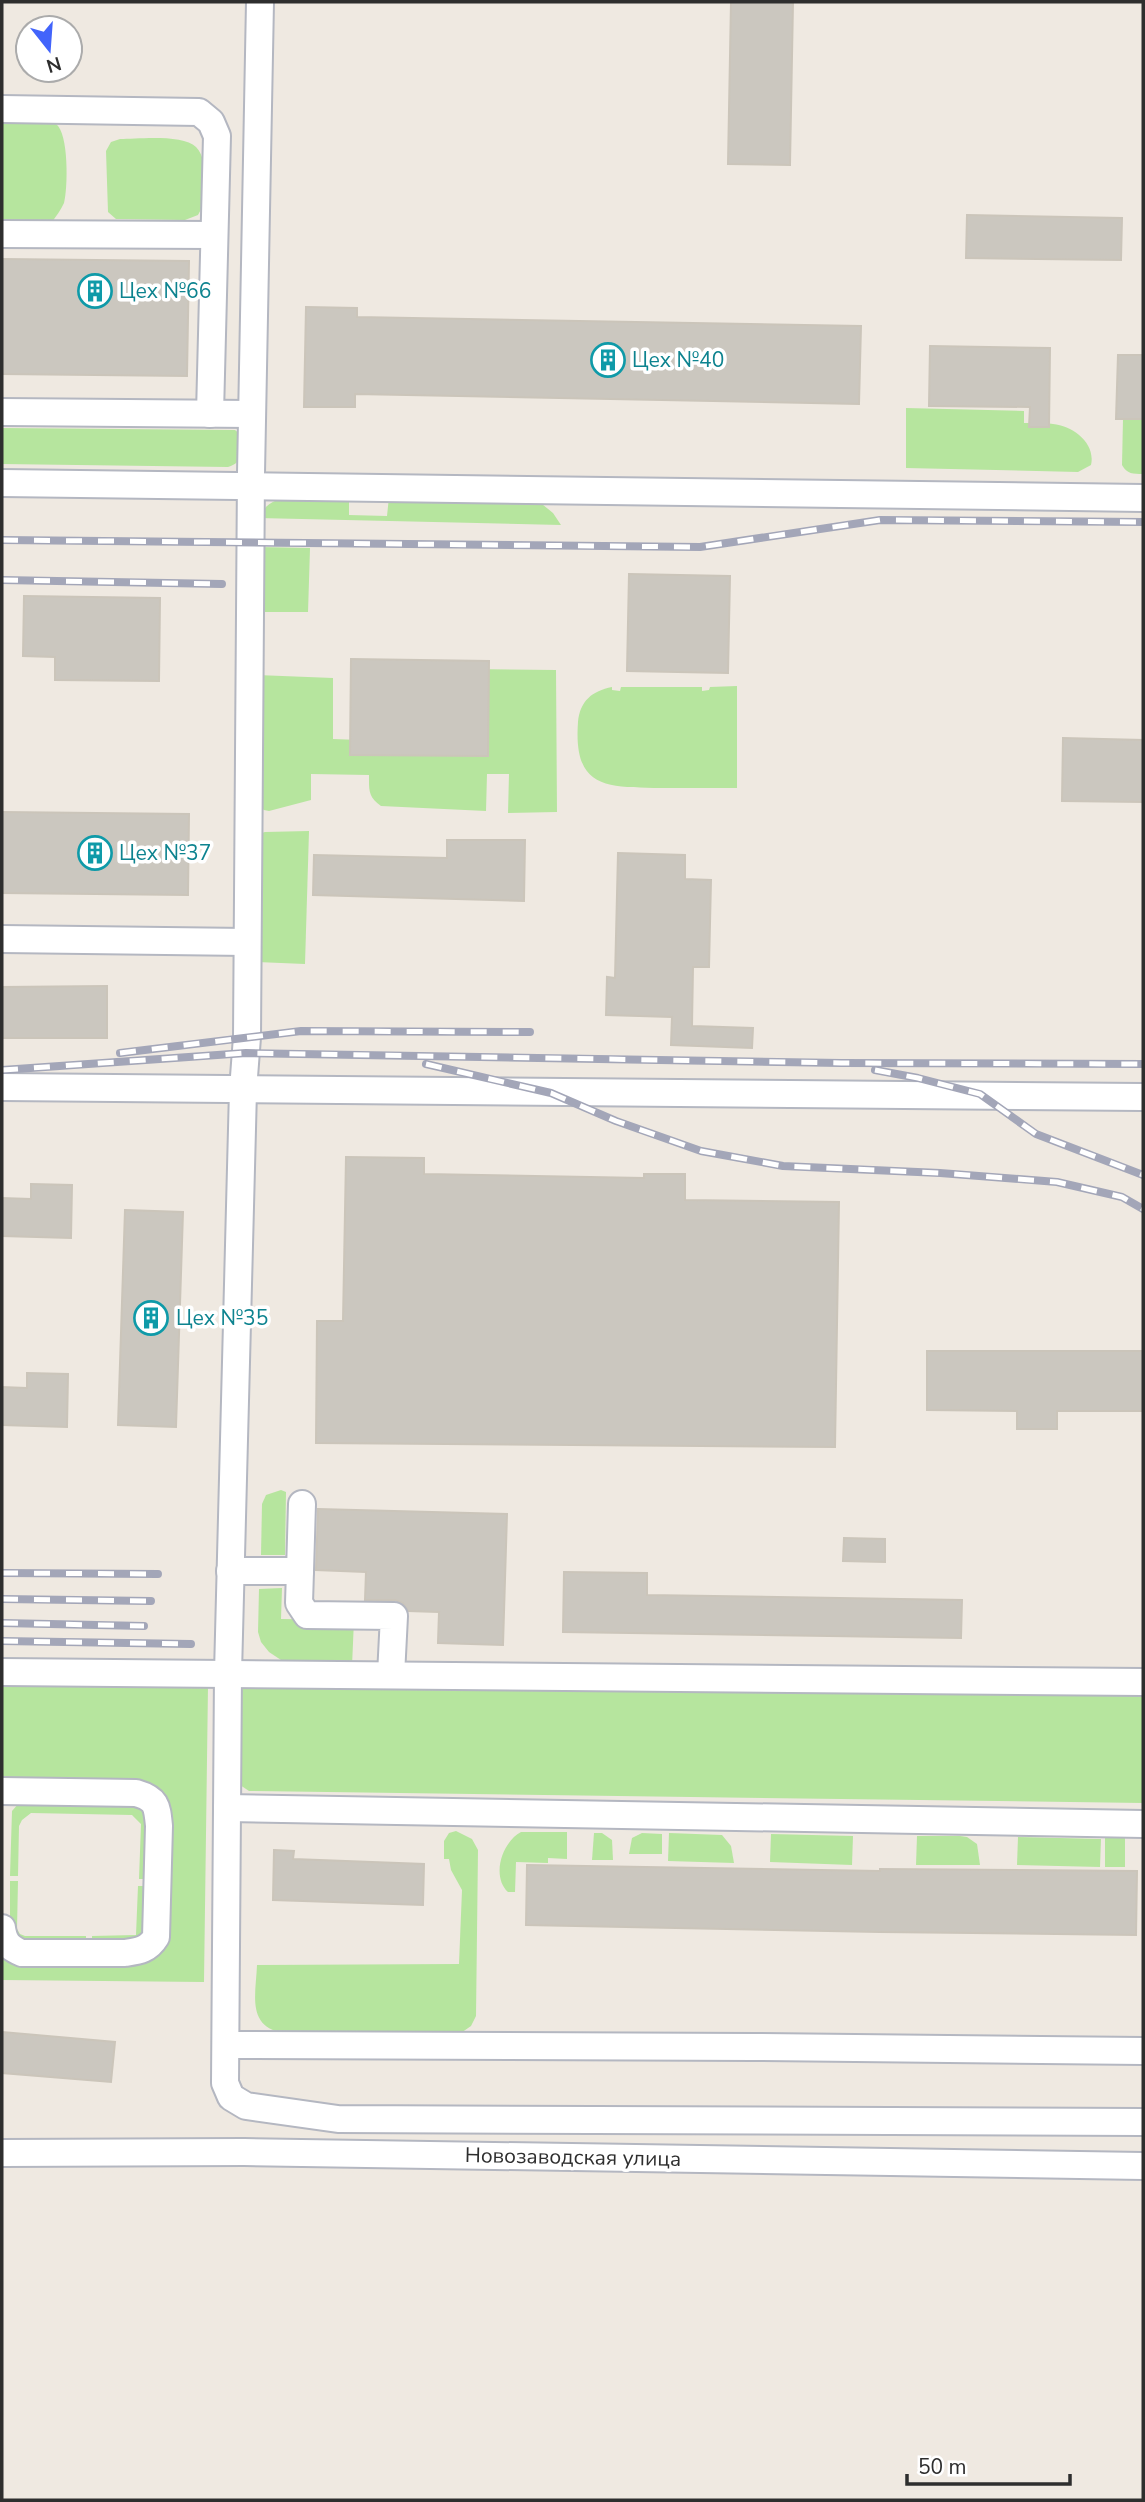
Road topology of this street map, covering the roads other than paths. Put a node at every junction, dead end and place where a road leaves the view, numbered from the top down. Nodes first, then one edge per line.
1 (260, 2) edge
2 (2, 110) edge
3 (2, 234) edge
4 (214, 235) junction
5 (2, 412) edge
6 (210, 414) junction
7 (252, 414) junction
8 (2, 483) edge
9 (251, 486) junction
10 (1143, 498) edge
11 (2, 939) edge
12 (247, 942) junction
13 (2, 1087) edge
14 (243, 1090) junction
15 (1143, 1097) edge
16 (302, 1504) dead end
17 (230, 1571) junction
18 (300, 1571) junction
19 (2, 1672) edge
20 (228, 1673) junction
21 (391, 1675) junction
22 (1143, 1682) edge
23 (2, 1792) edge
24 (227, 1808) junction
25 (1143, 1824) edge
26 (2, 1928) edge
27 (226, 2045) junction
28 (1143, 2051) edge
29 (1143, 2122) edge
30 (2, 2153) edge
31 (1143, 2166) edge

1 - 7 street
2 - 4 street
3 - 4 street
4 - 6 street
5 - 6 street
6 - 7 street
7 - 9 street
8 - 9 street
9 - 10 street
9 - 12 street
11 - 12 street
12 - 14 street
13 - 14 street
14 - 15 street
14 - 17 street
16 - 18 street
17 - 18 street
17 - 20 street
18 - 21 street
19 - 20 street
20 - 21 street
20 - 24 street
21 - 22 street
23 - 26 street
24 - 25 street
24 - 27 street
27 - 28 street
27 - 29 street
30 - 31 street, Новозаводская улица

